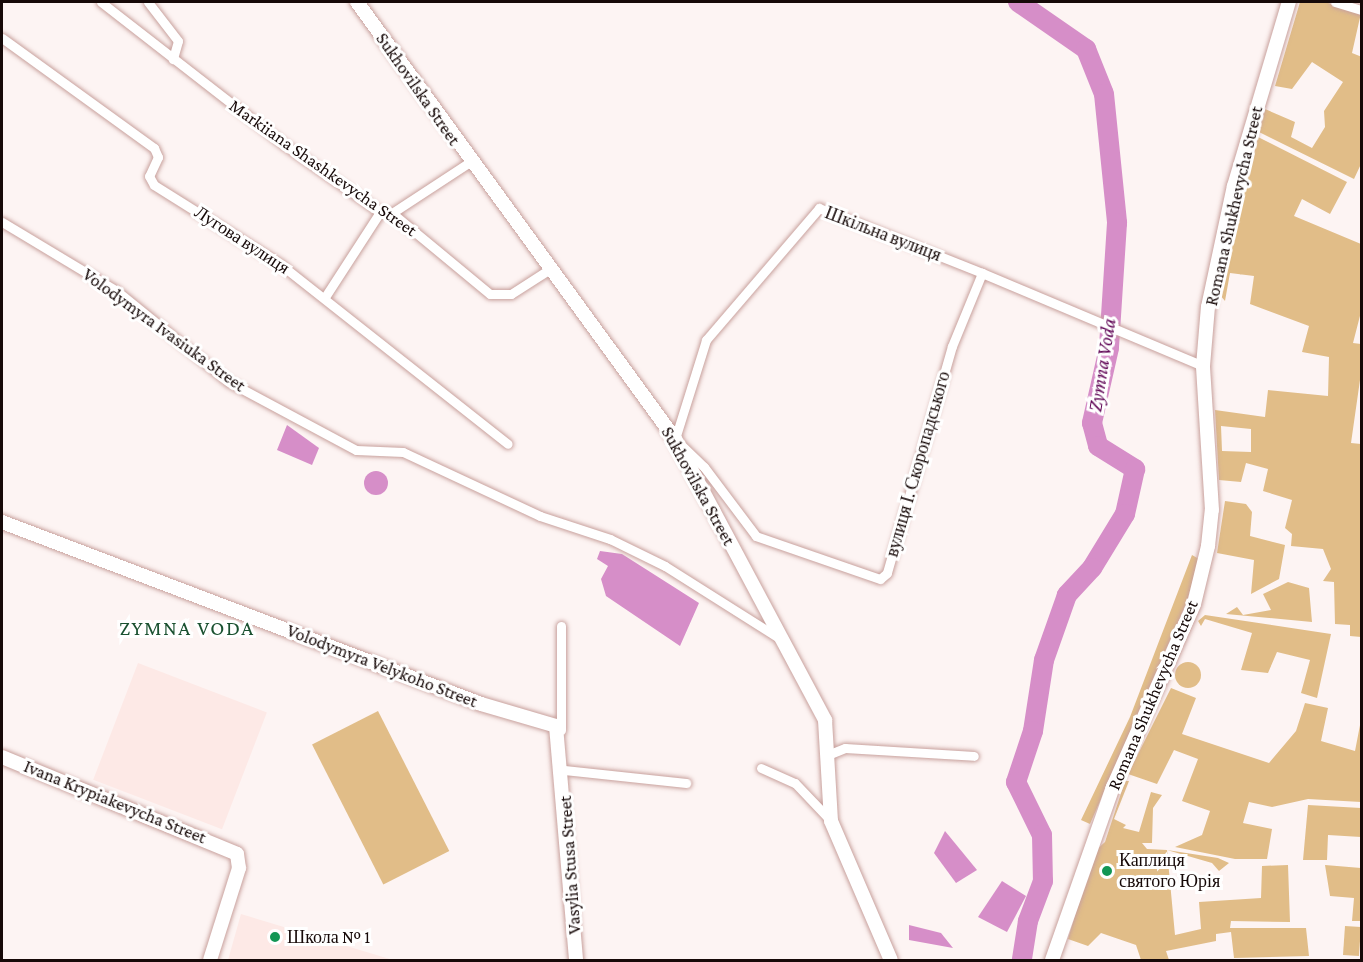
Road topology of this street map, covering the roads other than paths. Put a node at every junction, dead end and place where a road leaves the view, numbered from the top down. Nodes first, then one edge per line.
1 (101, 2) edge
2 (148, 2) edge
3 (357, 2) edge
4 (1289, 2) edge
5 (1335, 2) edge
6 (1362, 10) edge
7 (2, 38) edge
8 (173, 59) junction
9 (470, 162) junction
10 (380, 213) junction
11 (392, 213) junction
12 (2, 222) edge
13 (550, 269) junction
14 (982, 273) junction
15 (325, 297) junction
16 (1203, 366) junction
17 (675, 439) junction
18 (508, 444) dead end
19 (2, 522) edge
20 (561, 626) dead end
21 (782, 641) junction
22 (561, 730) junction
23 (830, 754) junction
24 (974, 756) dead end
25 (2, 757) edge
26 (761, 768) dead end
27 (564, 770) junction
28 (686, 783) dead end
29 (831, 821) junction
30 (210, 960) edge
31 (576, 960) edge
32 (891, 960) edge
33 (1052, 960) edge

1 - 8 street, Markiiana Shashkevycha Street
2 - 8 street
3 - 9 street, Sukhovilska Street
4 - 16 street, Romana Shukhevycha Street
5 - 6 street
7 - 15 street, Лугова вулиця
8 - 10 street, Markiiana Shashkevycha Street
9 - 11 street
9 - 13 street, Sukhovilska Street
10 - 11 street, Markiiana Shashkevycha Street
10 - 15 street
11 - 13 street, Markiiana Shashkevycha Street
12 - 21 street, Volodymyra Ivasiuka Street
13 - 17 street, Sukhovilska Street
14 - 16 street, Шкільна вулиця
14 - 17 street, Шкільна вулиця
14 - 17 street, вулиця І. Скоропадського
15 - 18 street, Лугова вулиця
16 - 33 street, Romana Shukhevycha Street
17 - 21 street, Sukhovilska Street
19 - 22 street, Volodymyra Velykoho Street
20 - 22 street, Vasylia Stusa Street
21 - 23 street, Sukhovilska Street
22 - 27 street, Vasylia Stusa Street
23 - 24 street
23 - 29 street, Sukhovilska Street
25 - 30 street, Ivana Krypiakevycha Street
26 - 29 street
27 - 28 street, Vasylia Stusa Street
27 - 31 street, Vasylia Stusa Street
29 - 32 street, Sukhovilska Street

